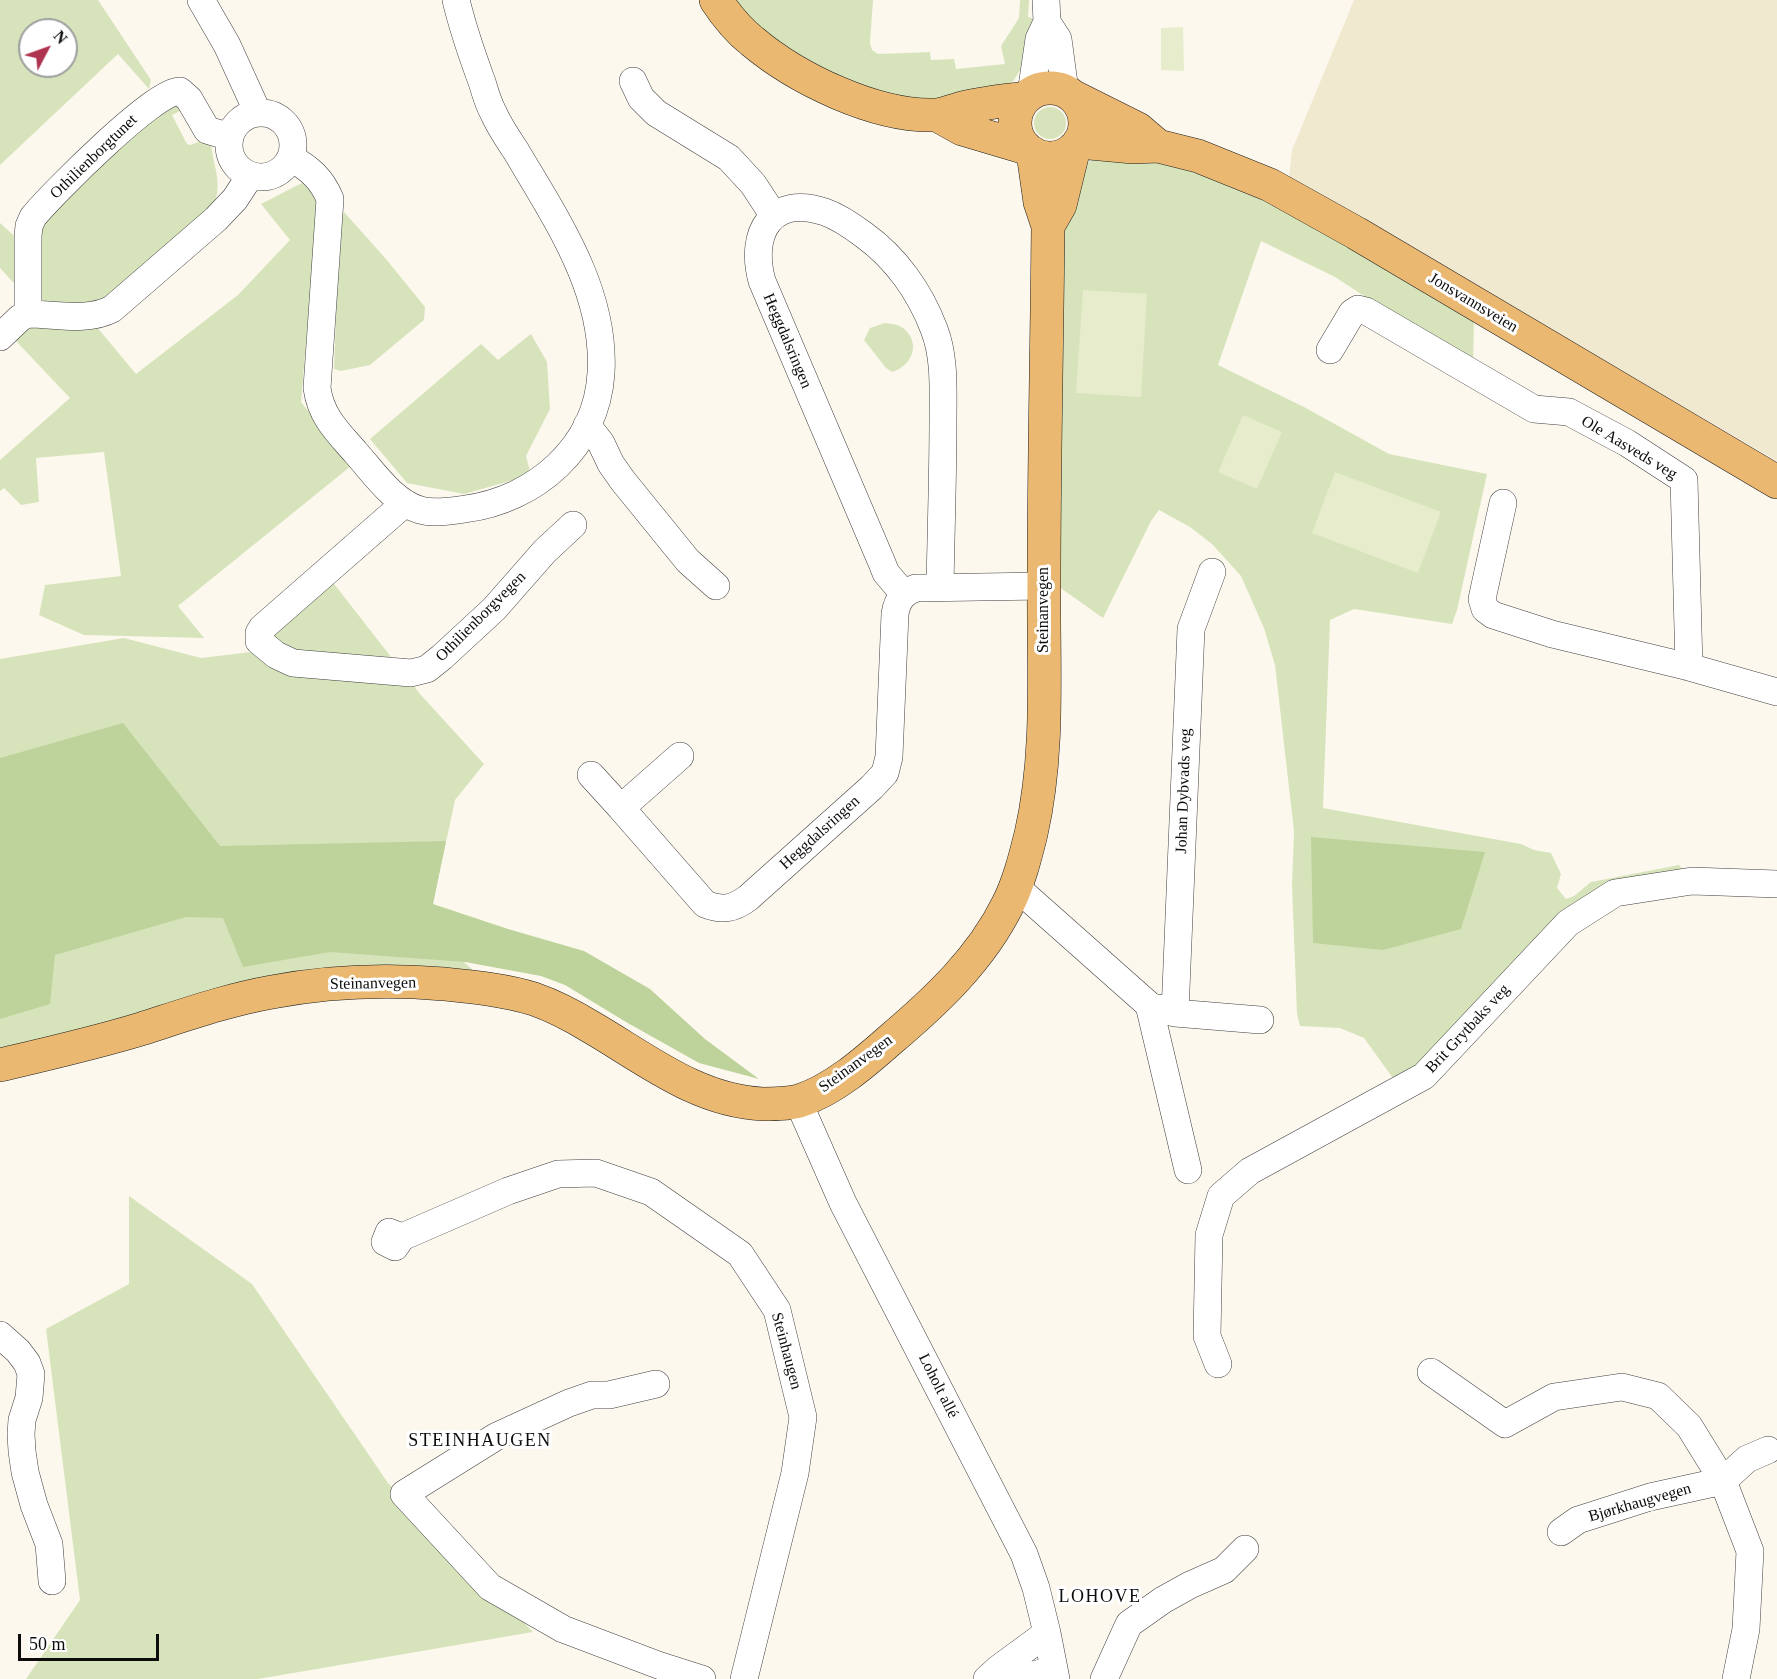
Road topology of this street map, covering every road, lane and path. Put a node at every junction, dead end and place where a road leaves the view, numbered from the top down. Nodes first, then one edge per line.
1 (201, 0) edge
2 (456, 0) edge
3 (716, 0) edge
4 (1046, 11) edge
5 (633, 81) dead end
6 (1070, 94) junction
7 (1028, 96) junction
8 (258, 113) junction
9 (937, 115) junction
10 (230, 137) junction
11 (1077, 145) junction
12 (1158, 146) junction
13 (1030, 150) junction
14 (291, 158) junction
15 (250, 176) junction
16 (774, 216) junction
17 (1048, 226) junction
18 (28, 314) junction
19 (0, 337) edge
20 (1330, 350) dead end
21 (587, 425) junction
22 (1777, 482) edge
23 (405, 503) junction
24 (1503, 503) dead end
25 (573, 525) dead end
26 (1212, 572) dead end
27 (716, 586) dead end
28 (1043, 586) junction
29 (940, 587) junction
30 (904, 594) junction
31 (1689, 667) junction
32 (1777, 692) edge
33 (680, 756) dead end
34 (591, 775) dead end
35 (621, 808) junction
36 (1777, 884) edge
37 (1016, 887) junction
38 (1149, 1005) junction
39 (1175, 1013) junction
40 (1260, 1020) dead end
41 (0, 1065) edge
42 (798, 1101) junction
43 (1188, 1170) dead end
44 (402, 1237) dead end
45 (0, 1335) edge
46 (1218, 1364) dead end
47 (1431, 1372) dead end
48 (656, 1384) dead end
49 (1768, 1450) dead end
50 (1723, 1481) junction
51 (1561, 1532) dead end
52 (1245, 1549) dead end
53 (52, 1581) dead end
54 (1047, 1633) junction
55 (1055, 1674) edge
56 (702, 1679) edge
57 (744, 1679) edge
58 (987, 1679) edge
59 (1016, 1679) edge
60 (1104, 1679) edge
61 (1736, 1679) edge

1 - 8 street
2 - 21 street
3 - 9 main road
4 - 6 street
4 - 7 street
5 - 16 street
6 - 7 main road
6 - 11 main road
6 - 12 main road, Jonsvannsveien
7 - 9 main road
7 - 13 main road
8 - 10 street
8 - 14 street
9 - 13 main road
10 - 15 street
10 - 18 street, Othilienborgtunet
11 - 12 main road, Jonsvannsveien
11 - 13 main road
11 - 17 main road, Steinanvegen
12 - 22 main road, Jonsvannsveien
13 - 17 main road, Steinanvegen
14 - 15 street
14 - 23 street
15 - 18 street
16 - 29 street
16 - 30 street, Heggdalsringen
17 - 28 main road, Steinanvegen
18 - 19 street
20 - 31 street, Ole Aasveds veg
21 - 23 street
21 - 27 street
23 - 25 street, Othilienborgvegen
24 - 31 street
26 - 39 street, Johan Dybvads veg
28 - 29 street
28 - 37 main road, Steinanvegen
29 - 30 street
30 - 35 street, Heggdalsringen
31 - 32 street
33 - 35 street
34 - 35 street, Heggdalsringen
36 - 46 street, Brit Grytbaks veg
37 - 38 street
37 - 42 main road, Steinanvegen
38 - 39 street
38 - 43 street
39 - 40 street
41 - 42 main road, Steinanvegen
42 - 54 street, Loholt allé
44 - 57 street, Steinhaugen
45 - 53 street
47 - 50 street
48 - 56 street
49 - 50 street
50 - 51 street, Bjørkhaugvegen
50 - 61 street
52 - 60 street
54 - 55 street, Loholt allé
54 - 58 street
55 - 59 street

